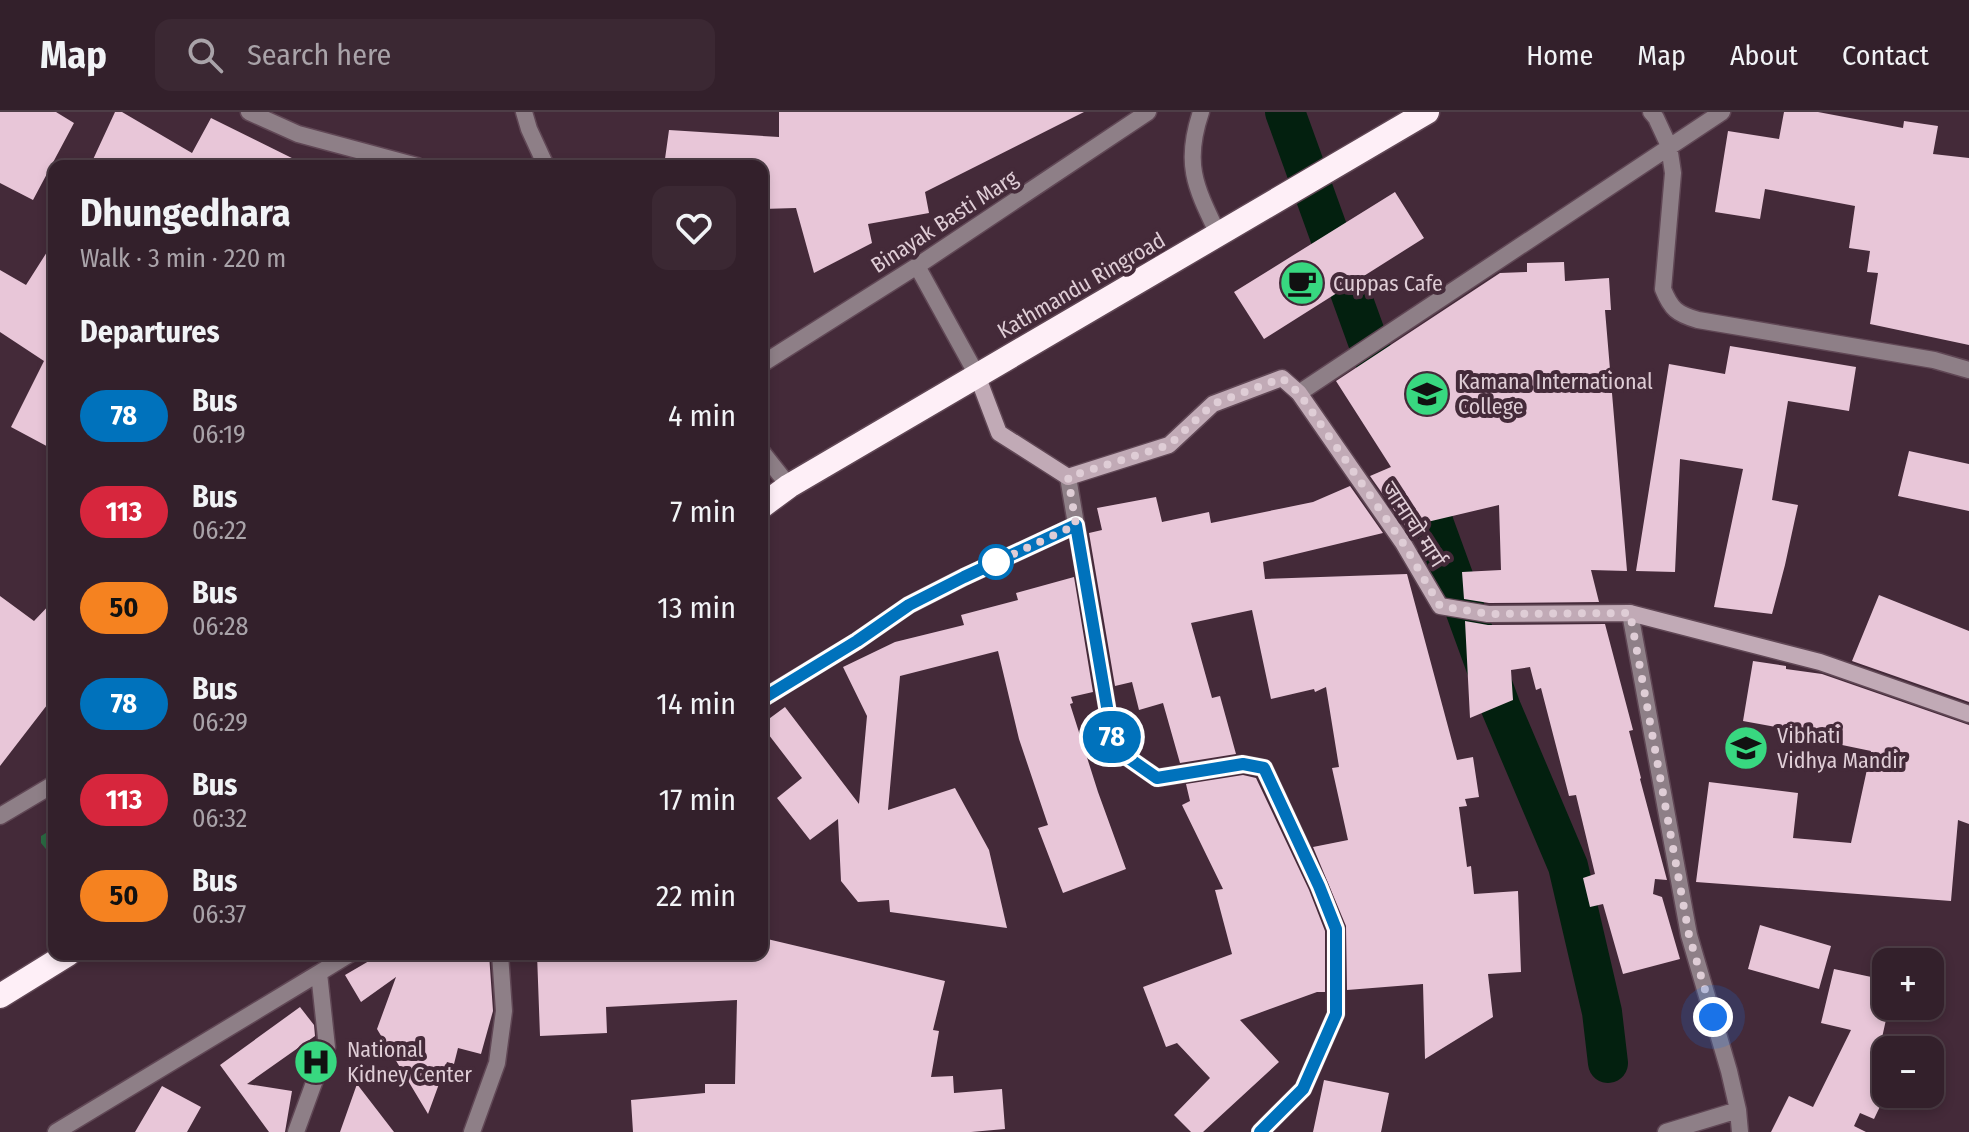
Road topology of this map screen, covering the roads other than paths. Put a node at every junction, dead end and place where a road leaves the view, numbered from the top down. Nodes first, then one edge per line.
1 (249, 112) edge
2 (524, 112) edge
3 (1148, 112) edge
4 (1201, 112) edge
5 (1427, 112) edge
6 (1651, 112) edge
7 (1722, 112) edge
8 (1669, 146) junction
9 (395, 160) edge
10 (543, 160) edge
11 (1219, 236) junction
12 (917, 266) junction
13 (768, 360) edge
14 (1969, 370) edge
15 (977, 375) junction
16 (1299, 393) junction
17 (768, 460) edge
18 (1068, 477) junction
19 (789, 486) junction
20 (768, 502) edge
21 (1076, 525) junction
22 (1630, 613) junction
23 (768, 695) edge
24 (1969, 714) edge
25 (48, 788) edge
26 (0, 816) edge
27 (58, 960) edge
28 (340, 960) edge
29 (500, 960) edge
30 (319, 973) junction
31 (0, 996) edge
32 (1738, 1110) junction
33 (56, 1132) edge
34 (296, 1132) edge
35 (472, 1132) edge
36 (1260, 1132) edge
37 (1666, 1132) edge
38 (1740, 1132) edge

1 - 9 street
2 - 10 street
3 - 12 street, Binayak Basti Marg
4 - 11 street
5 - 11 highway, Kathmandu Ringroad
6 - 8 street
7 - 8 street
8 - 14 street
8 - 16 street
11 - 15 highway, Kathmandu Ringroad
12 - 13 street, Binayak Basti Marg
12 - 15 street
15 - 18 street
15 - 19 highway, Kathmandu Ringroad
16 - 18 street
16 - 22 street, जामाचो मार्ग
17 - 19 street
18 - 21 street
19 - 20 highway, Kathmandu Ringroad
21 - 23 street
21 - 36 street
22 - 24 street, जामाचो मार्ग
22 - 32 street
25 - 26 street
27 - 31 highway
28 - 30 street
29 - 35 street
30 - 33 street
30 - 34 street
32 - 37 street
32 - 38 street

